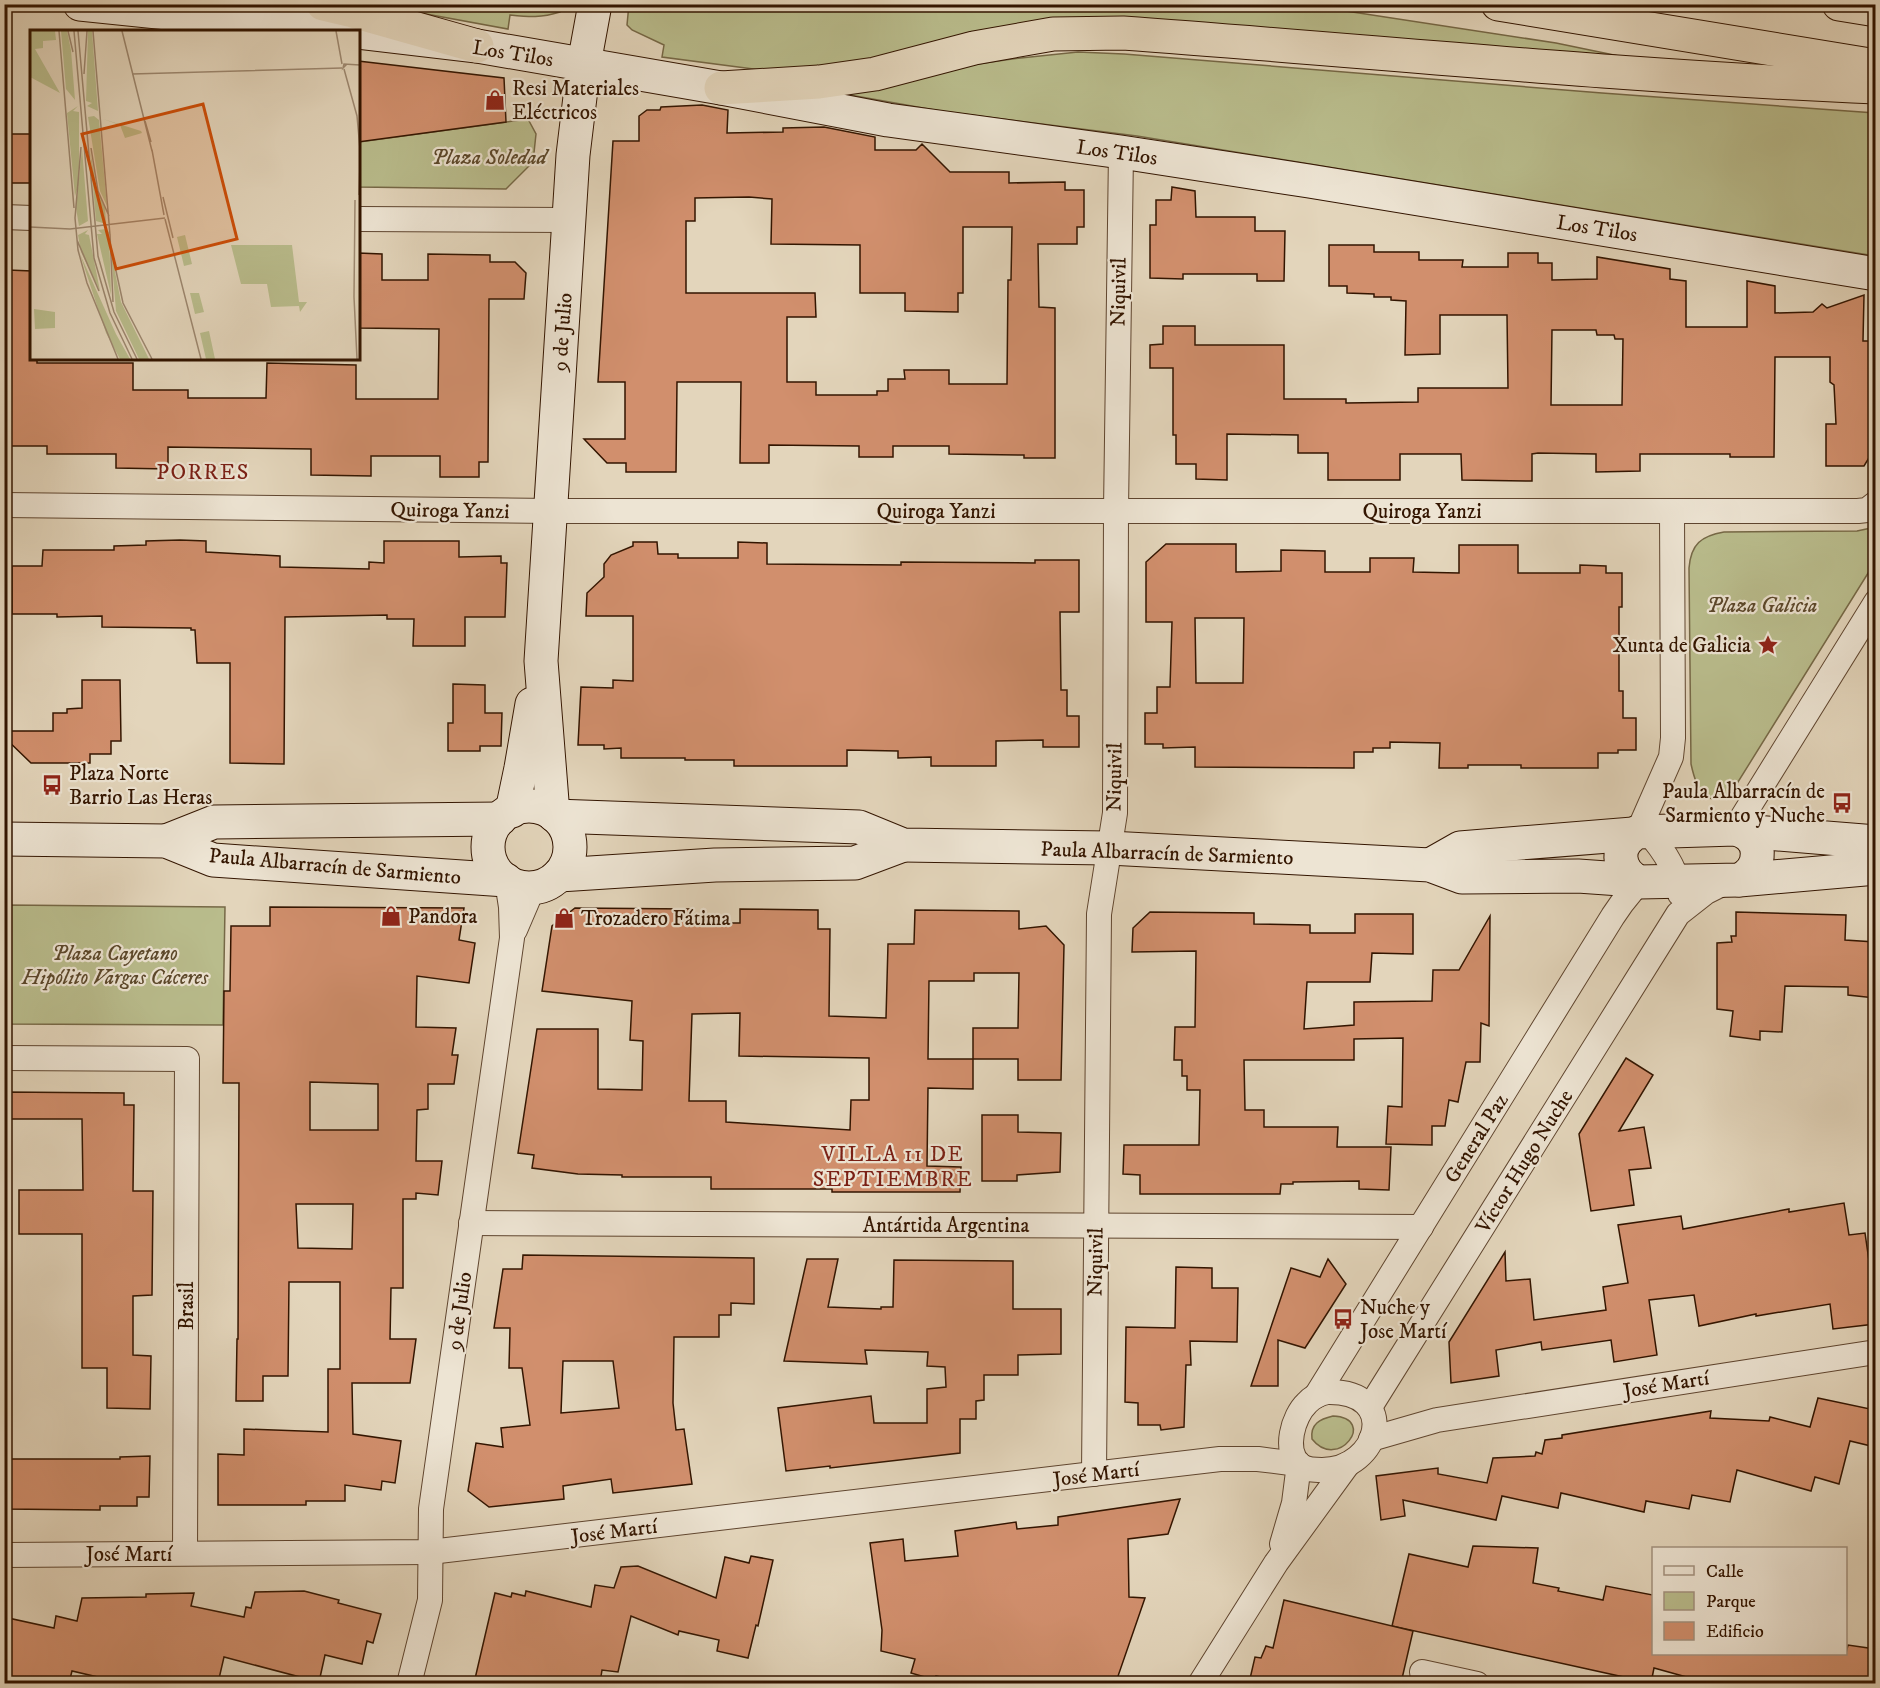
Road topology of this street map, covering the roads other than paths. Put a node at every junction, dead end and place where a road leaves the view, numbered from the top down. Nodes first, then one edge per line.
1 (80, 4) edge
2 (323, 4) edge
3 (595, 4) edge
4 (1498, 4) edge
5 (1839, 4) edge
6 (1875, 10) edge
7 (331, 30) edge
8 (360, 32) edge
9 (477, 46) junction
10 (584, 64) junction
11 (1875, 66) edge
12 (1875, 87) edge
13 (721, 88) junction
14 (1121, 152) junction
15 (4, 218) edge
16 (30, 218) edge
17 (360, 219) edge
18 (569, 220) junction
19 (1875, 274) edge
20 (4, 505) edge
21 (1871, 506) edge
22 (551, 511) junction
23 (1116, 511) junction
24 (1672, 511) junction
25 (1875, 602) edge
26 (541, 661) junction
27 (506, 815) junction
28 (554, 815) junction
29 (1739, 830) junction
30 (1639, 832) junction
31 (4, 839) edge
32 (166, 841) junction
33 (1875, 842) edge
34 (903, 845) junction
35 (1109, 848) junction
36 (1430, 865) junction
37 (1875, 868) edge
38 (526, 881) junction
39 (1637, 881) junction
40 (1733, 881) junction
41 (1677, 882) junction
42 (1678, 914) junction
43 (4, 1058) edge
44 (471, 1223) junction
45 (1096, 1226) junction
46 (1421, 1227) junction
47 (1875, 1352) edge
48 (1316, 1396) junction
49 (1370, 1408) junction
50 (1457, 1416) junction
51 (1293, 1431) junction
52 (1371, 1439) junction
53 (1220, 1459) junction
54 (1299, 1464) junction
55 (1348, 1464) junction
56 (1094, 1474) junction
57 (430, 1552) junction
58 (185, 1553) junction
59 (4, 1555) edge
60 (1276, 1563) junction
61 (1422, 1672) dead end
62 (409, 1683) edge
63 (1200, 1683) edge
64 (1477, 1683) edge

1 - 7 main road
2 - 9 highway
3 - 10 main road, 9 de Julio
4 - 11 highway
5 - 6 highway
8 - 9 main road, Los Tilos
9 - 10 main road, Los Tilos
10 - 13 main road, Los Tilos
10 - 18 main road, 9 de Julio
12 - 13 highway
13 - 14 main road, Los Tilos
14 - 19 main road, Los Tilos
14 - 23 street, Niquivil
15 - 16 street
17 - 18 street
18 - 22 main road, 9 de Julio
20 - 22 street, Quiroga Yanzi
21 - 24 street, Quiroga Yanzi
22 - 23 street, Quiroga Yanzi
22 - 26 main road, 9 de Julio
23 - 24 street, Quiroga Yanzi
23 - 35 street, Niquivil
24 - 30 street
25 - 29 street
26 - 27 main road, 9 de Julio
26 - 28 main road, 9 de Julio
27 - 28 main road
27 - 32 main road, Paula Albarracín de Sarmiento
27 - 38 main road
28 - 34 main road, Paula Albarracín de Sarmiento
28 - 38 main road
29 - 30 main road
29 - 33 main road
29 - 40 main road
30 - 36 main road
30 - 39 main road
30 - 41 street
31 - 32 main road, Paula Albarracín de Sarmiento
32 - 38 main road, Paula Albarracín de Sarmiento
34 - 35 main road, Paula Albarracín de Sarmiento
34 - 38 main road, Paula Albarracín de Sarmiento
35 - 36 main road, Paula Albarracín de Sarmiento
35 - 45 street, Niquivil
36 - 39 main road, Paula Albarracín de Sarmiento
37 - 40 main road
38 - 44 street, 9 de Julio
39 - 41 main road, Paula Albarracín de Sarmiento
39 - 46 street, General Paz
40 - 41 main road, Paula Albarracín de Sarmiento
40 - 42 street, Víctor Hugo Nuche
41 - 42 street
42 - 49 street, Víctor Hugo Nuche
43 - 58 street, Brasil
44 - 45 street, Antártida Argentina
44 - 57 street, 9 de Julio
45 - 46 street, Antártida Argentina
45 - 56 street, Niquivil
46 - 48 street, General Paz
47 - 50 street, José Martí
48 - 49 street
48 - 51 street
49 - 50 street, José Martí
49 - 52 street
50 - 52 street, José Martí
51 - 53 street, José Martí
51 - 54 street
52 - 55 street
53 - 54 street, José Martí
53 - 56 street, José Martí
54 - 55 street
54 - 60 street
55 - 60 street
56 - 57 street, José Martí
57 - 58 street, José Martí
57 - 62 street, 9 de Julio
58 - 59 street, José Martí
60 - 63 street
61 - 64 street

